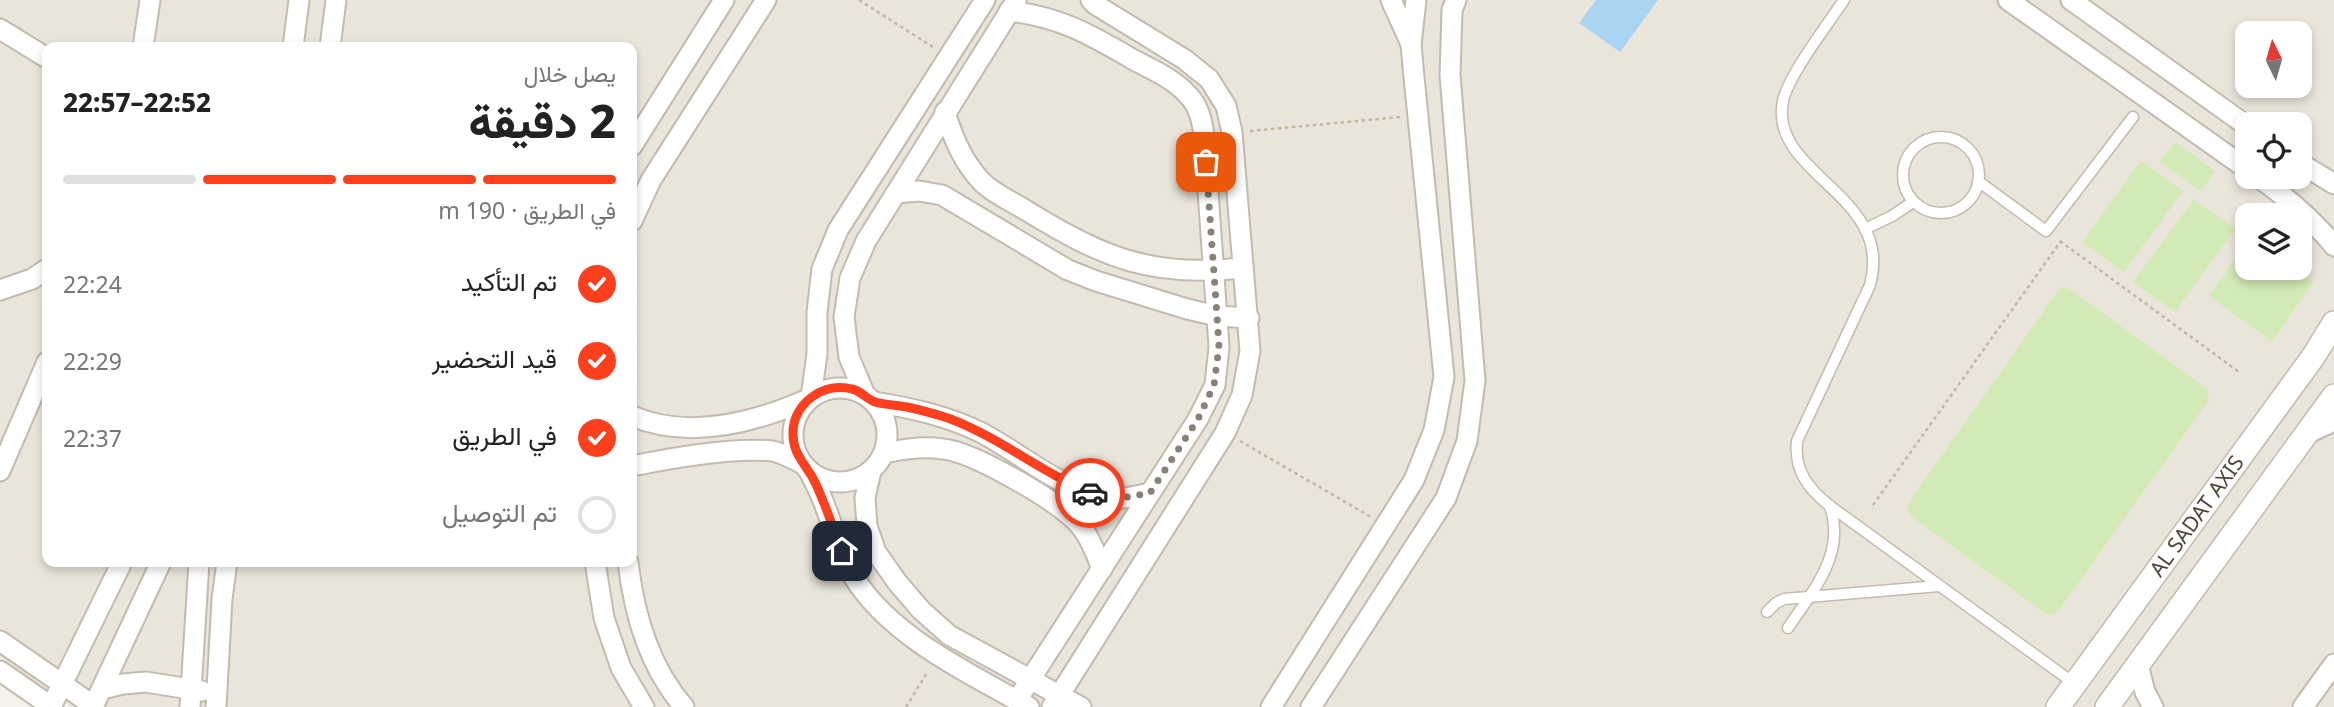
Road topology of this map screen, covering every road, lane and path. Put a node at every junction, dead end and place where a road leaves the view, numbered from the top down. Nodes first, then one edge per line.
1 (150, 0) edge
2 (299, 0) edge
3 (336, 0) edge
4 (724, 0) edge
5 (766, 0) edge
6 (859, 0) edge
7 (985, 0) edge
8 (1091, 0) edge
9 (1391, 0) edge
10 (1416, 0) edge
11 (1455, 0) edge
12 (1844, 0) edge
13 (2008, 0) edge
14 (2071, 0) edge
15 (1013, 6) edge
16 (3, 37) edge
17 (144, 42) edge
18 (294, 42) edge
19 (331, 42) edge
20 (1411, 45) junction
21 (42, 56) edge
22 (948, 57) junction
23 (946, 112) junction
24 (1418, 116) junction
25 (2133, 117) dead end
26 (2235, 117) edge
27 (1232, 132) junction
28 (637, 138) edge
29 (2235, 161) edge
30 (2312, 170) edge
31 (1978, 181) junction
32 (2334, 184) edge
33 (2275, 189) edge
34 (896, 193) junction
35 (1913, 202) junction
36 (637, 210) edge
37 (1866, 229) junction
38 (2046, 231) junction
39 (2061, 242) junction
40 (2334, 246) edge
41 (1243, 268) junction
42 (1213, 271) junction
43 (42, 273) edge
44 (0, 290) edge
45 (1217, 316) junction
46 (1249, 318) junction
47 (2334, 323) edge
48 (2239, 372) dead end
49 (42, 373) edge
50 (2334, 396) edge
51 (809, 398) junction
52 (869, 398) junction
53 (637, 418) edge
54 (2334, 421) edge
55 (1226, 433) junction
56 (2306, 434) junction
57 (884, 453) junction
58 (637, 465) edge
59 (805, 467) junction
60 (0, 468) edge
61 (871, 471) junction
62 (1150, 493) junction
63 (1873, 505) dead end
64 (1830, 506) junction
65 (1385, 525) junction
66 (120, 567) edge
67 (159, 567) edge
68 (199, 567) edge
69 (226, 567) edge
70 (597, 567) edge
71 (629, 567) edge
72 (1101, 569) junction
73 (1939, 586) junction
74 (1809, 596) junction
75 (1767, 612) dead end
76 (1788, 628) dead end
77 (0, 641) edge
78 (938, 655) junction
79 (2138, 664) junction
80 (2334, 664) edge
81 (0, 671) edge
82 (1031, 678) junction
83 (62, 684) junction
84 (2075, 684) junction
85 (190, 699) edge
86 (216, 699) edge
87 (96, 701) edge
88 (1056, 701) edge
89 (1023, 704) edge
90 (51, 707) edge
91 (643, 707) edge
92 (684, 707) edge
93 (906, 707) edge
94 (1081, 707) edge
95 (1271, 707) edge
96 (1311, 707) edge
97 (2058, 707) edge
98 (2107, 707) edge
99 (2153, 707) edge
100 (2303, 707) edge

1 - 17 street
2 - 18 street
3 - 19 street
4 - 28 street
5 - 36 street
6 - 22 path
7 - 22 street
8 - 27 street
9 - 20 street
10 - 20 street
11 - 96 street
12 - 37 lane
13 - 29 street
14 - 26 street
15 - 23 street
15 - 42 street
16 - 21 street
20 - 24 street
22 - 51 street
23 - 34 street
23 - 42 street
24 - 27 path
24 - 65 street
25 - 38 lane
27 - 41 street
30 - 32 street
31 - 35 lane
31 - 35 lane
31 - 38 lane
33 - 40 street
34 - 45 street
34 - 52 street
35 - 37 lane
37 - 64 lane
38 - 39 path
39 - 48 path
39 - 63 path
41 - 42 street
41 - 46 street
42 - 45 street
43 - 44 street
45 - 46 street
45 - 62 street
46 - 55 street
47 - 84 street, AL SADAT AXIS
49 - 60 street
50 - 56 street, AL SADAT AXIS
51 - 52 street
51 - 53 street
51 - 59 street
52 - 57 street
52 - 62 street
54 - 56 street
55 - 65 path
55 - 88 street
56 - 79 street, AL SADAT AXIS
57 - 61 street
57 - 72 street
58 - 59 street
59 - 61 street
59 - 78 street
61 - 82 street
62 - 72 street
64 - 73 lane
64 - 74 lane
65 - 95 street
66 - 83 street
67 - 87 street
68 - 85 street
69 - 86 street
70 - 91 street
71 - 92 street
72 - 82 street
73 - 74 lane
73 - 84 lane
74 - 75 lane
74 - 76 lane
77 - 83 street
78 - 89 street
78 - 93 path
79 - 98 street, AL SADAT AXIS
79 - 99 street
80 - 100 street
81 - 90 street
82 - 88 street
82 - 89 street
83 - 87 street
83 - 90 street
84 - 97 street, AL SADAT AXIS
85 - 86 street
85 - 87 street
88 - 94 street

